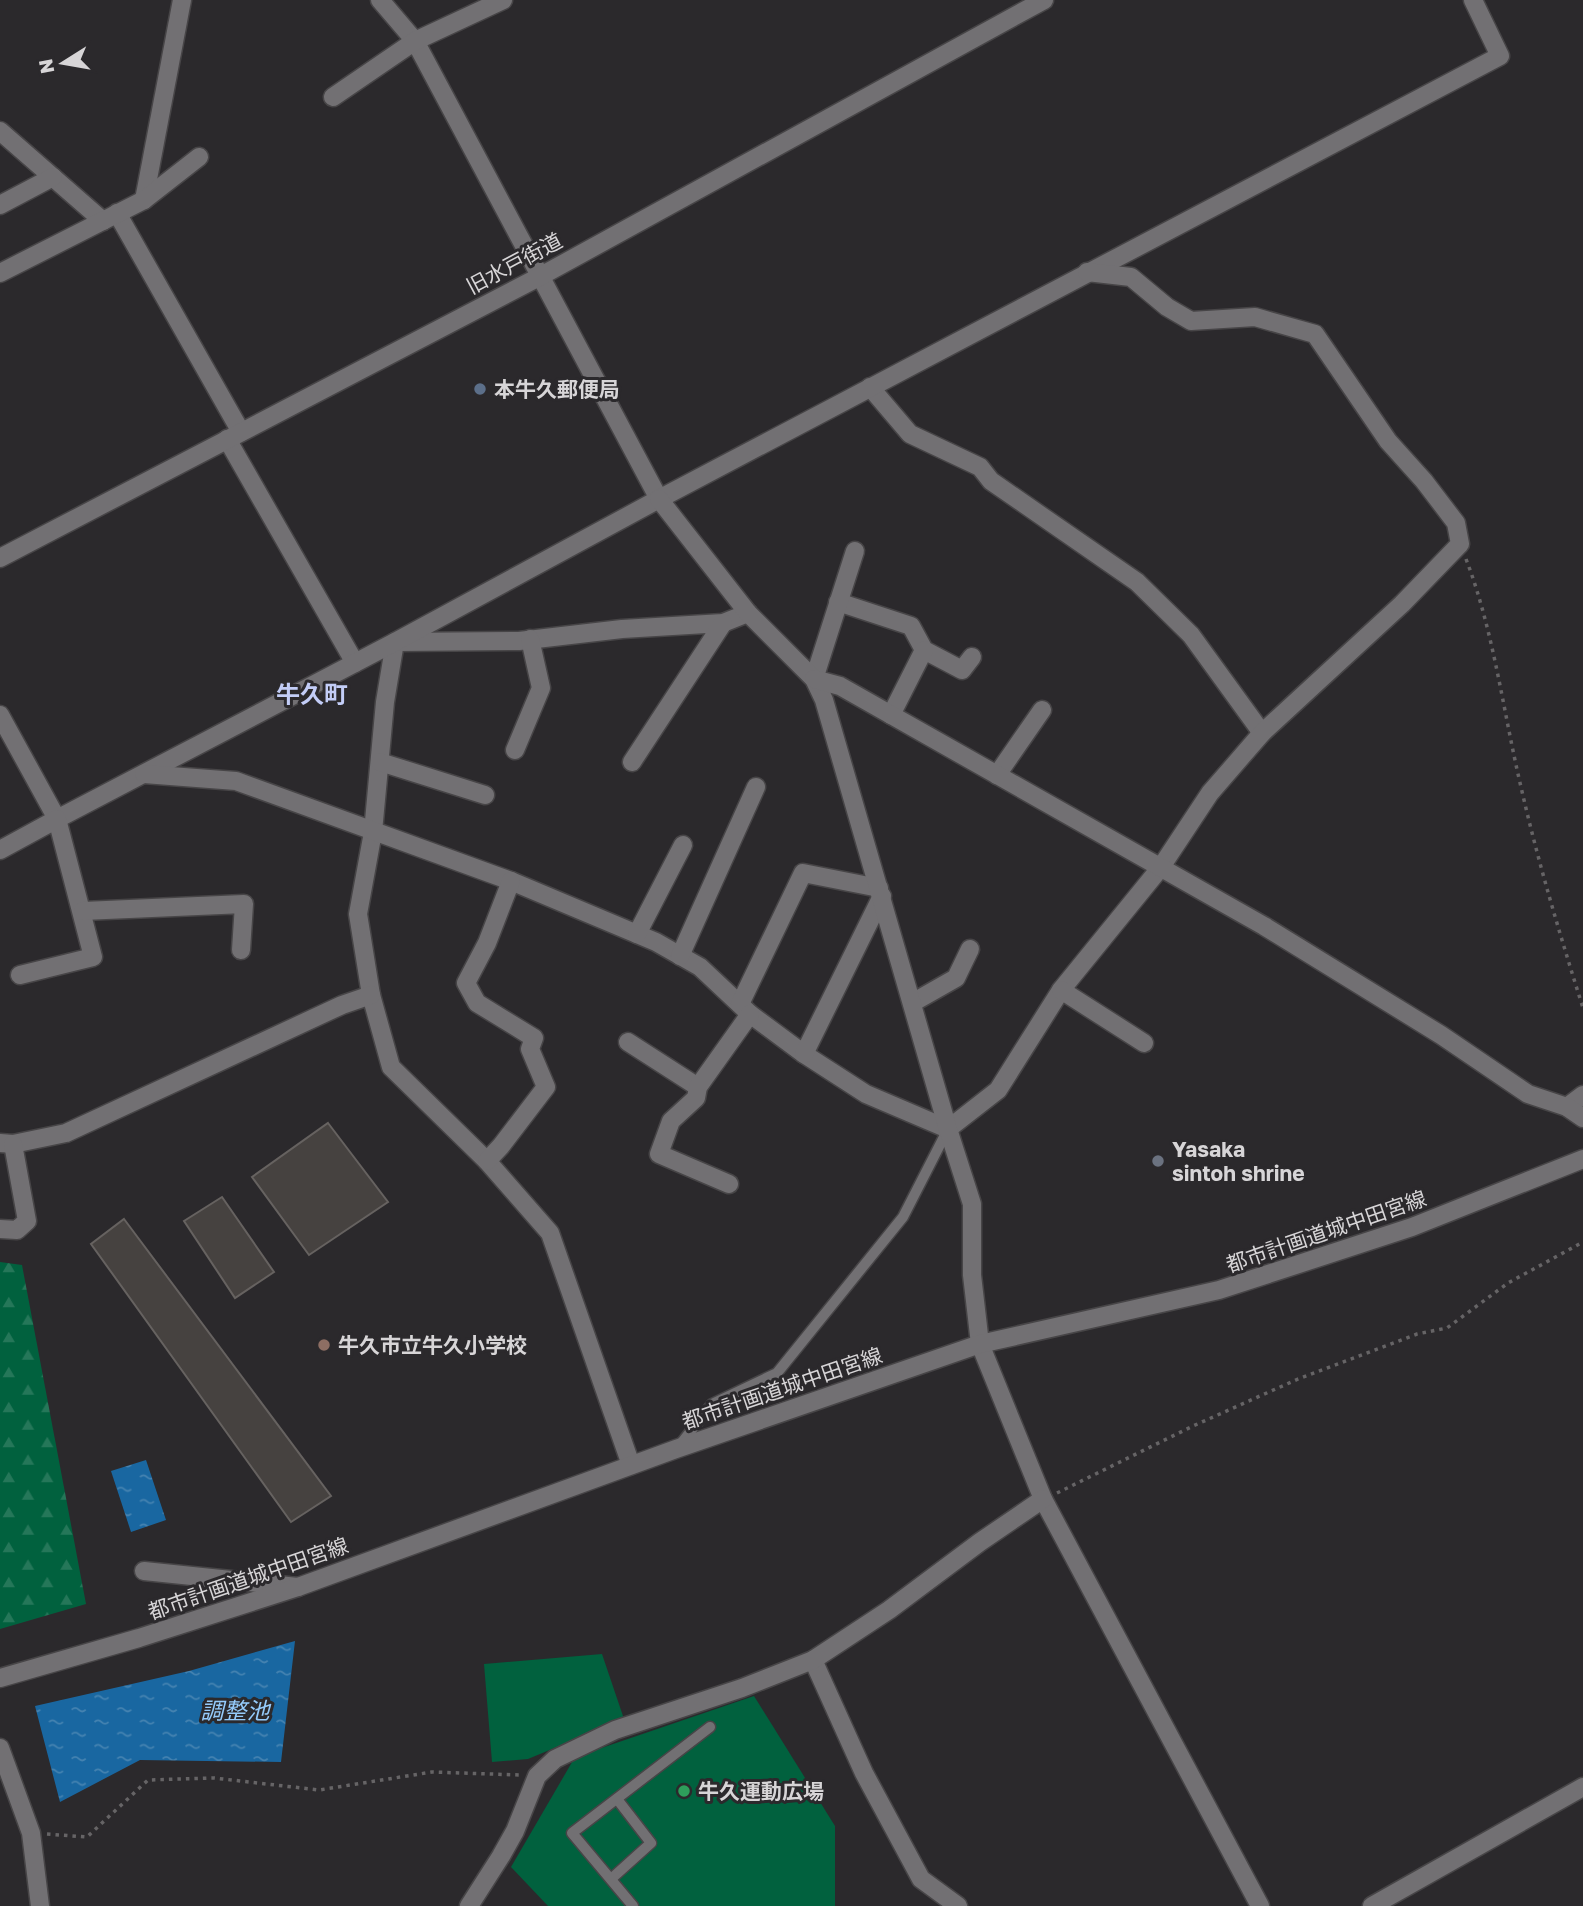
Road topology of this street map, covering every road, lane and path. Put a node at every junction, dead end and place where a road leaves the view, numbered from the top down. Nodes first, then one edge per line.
1 (183, 0) edge
2 (380, 0) edge
3 (503, 0) edge
4 (1044, 0) edge
5 (1473, 0) edge
6 (415, 41) junction
7 (333, 97) dead end
8 (0, 131) edge
9 (200, 157) dead end
10 (53, 177) junction
11 (144, 200) junction
12 (0, 205) edge
13 (110, 217) junction
14 (1087, 272) junction
15 (0, 273) edge
16 (539, 276) junction
17 (870, 387) junction
18 (234, 436) junction
19 (659, 499) junction
20 (1461, 544) junction
21 (855, 551) dead end
22 (0, 558) edge
23 (838, 602) junction
24 (748, 613) junction
25 (723, 623) junction
26 (530, 639) junction
27 (395, 642) junction
28 (924, 650) junction
29 (972, 657) dead end
30 (355, 663) junction
31 (814, 679) junction
32 (1042, 710) dead end
33 (0, 715) edge
34 (891, 715) junction
35 (1262, 733) junction
36 (515, 750) dead end
37 (380, 762) junction
38 (632, 762) dead end
39 (144, 774) junction
40 (997, 775) junction
41 (756, 787) dead end
42 (485, 795) dead end
43 (57, 818) junction
44 (373, 832) junction
45 (683, 845) dead end
46 (0, 850) edge
47 (1161, 867) junction
48 (511, 881) junction
49 (880, 892) junction
50 (83, 911) junction
51 (637, 934) junction
52 (970, 949) dead end
53 (241, 950) dead end
54 (680, 956) junction
55 (20, 975) dead end
56 (1061, 990) junction
57 (371, 995) junction
58 (912, 1003) junction
59 (1583, 1008) edge
60 (745, 1009) junction
61 (628, 1042) dead end
62 (1144, 1043) dead end
63 (804, 1054) junction
64 (698, 1087) junction
65 (1583, 1096) edge
66 (1567, 1107) junction
67 (1583, 1118) edge
68 (948, 1129) junction
69 (7, 1143) edge
70 (1583, 1159) edge
71 (487, 1161) junction
72 (729, 1184) dead end
73 (0, 1229) edge
74 (1583, 1242) edge
75 (979, 1344) junction
76 (676, 1449) junction
77 (631, 1465) junction
78 (1043, 1499) junction
79 (145, 1571) dead end
80 (298, 1587) junction
81 (813, 1660) junction
82 (0, 1678) edge
83 (710, 1727) dead end
84 (0, 1748) edge
85 (537, 1776) junction
86 (1583, 1787) edge
87 (617, 1799) junction
88 (31, 1833) junction
89 (611, 1879) junction
90 (40, 1906) edge
91 (469, 1906) edge
92 (633, 1906) edge
93 (958, 1906) edge
94 (1260, 1906) edge
95 (1372, 1906) edge

1 - 11 street
2 - 6 street
3 - 6 street
4 - 16 street, 旧水戸街道
5 - 14 street
6 - 7 street
6 - 16 street
8 - 10 street
9 - 11 street
10 - 12 street
10 - 13 street
11 - 13 street
13 - 15 street
13 - 18 street
14 - 17 street
14 - 20 street
16 - 18 street, 旧水戸街道
16 - 19 street
17 - 19 street
17 - 35 street
18 - 22 street, 旧水戸街道
18 - 30 street
19 - 24 street
19 - 27 street
20 - 35 street
20 - 59 path
21 - 23 street
23 - 28 street
23 - 31 street
24 - 25 street
24 - 31 street
25 - 26 street
25 - 38 street
26 - 27 street
26 - 36 street
27 - 30 street
27 - 37 street
28 - 29 street
28 - 34 street
30 - 39 street
31 - 34 street
31 - 49 street
32 - 40 street
33 - 43 street
34 - 40 street
35 - 47 street
37 - 42 street
37 - 44 street
39 - 43 street
39 - 44 street
40 - 47 street
41 - 54 street
43 - 46 street
43 - 50 street
44 - 48 street
44 - 57 street
45 - 51 street
47 - 56 street
47 - 66 street
48 - 51 street
48 - 71 street
49 - 58 street
49 - 60 street
49 - 63 street
50 - 53 street
50 - 55 street
51 - 54 street
52 - 58 street
54 - 60 street
56 - 62 street
56 - 68 street
57 - 69 street
57 - 71 street
58 - 68 street
60 - 63 street
60 - 64 street
61 - 64 street
63 - 68 street
64 - 72 street
65 - 66 street
66 - 67 street
68 - 75 street
68 - 76 lane
69 - 73 street
70 - 75 street, 都市計画道城中田宮線
71 - 77 street
74 - 78 path
75 - 76 street, 都市計画道城中田宮線
75 - 78 street
76 - 77 street, 都市計画道城中田宮線
77 - 80 street, 都市計画道城中田宮線
78 - 81 street
78 - 94 street
79 - 80 street
80 - 82 street, 都市計画道城中田宮線
81 - 85 street
81 - 93 street
83 - 87 lane
84 - 88 street
85 - 88 path
85 - 91 street
86 - 95 street
87 - 89 lane
87 - 89 lane
88 - 90 street
89 - 92 lane

